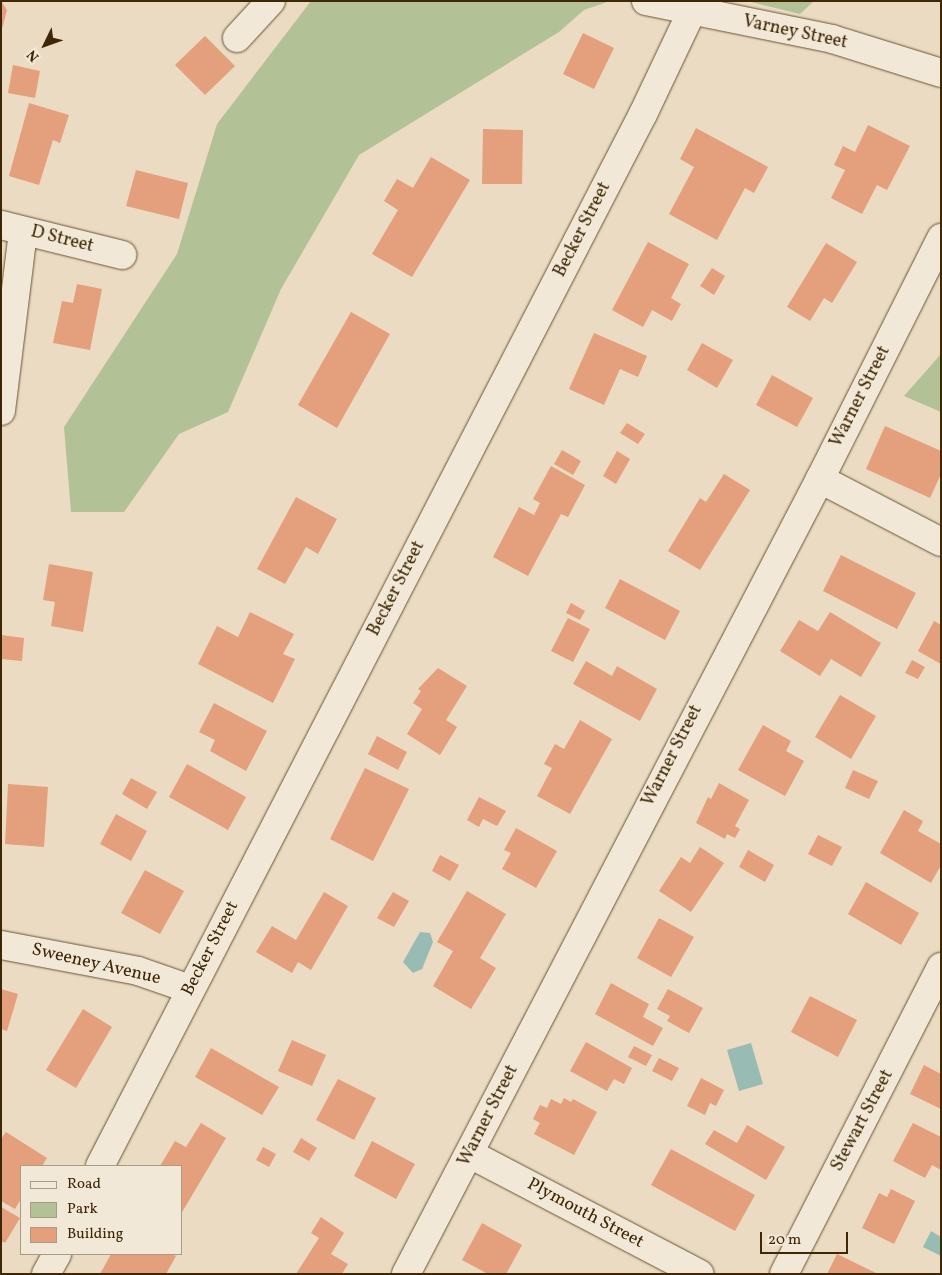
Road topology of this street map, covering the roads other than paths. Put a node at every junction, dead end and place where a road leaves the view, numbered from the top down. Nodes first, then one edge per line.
1 (271, 1) edge
2 (646, 1) edge
3 (692, 11) junction
4 (237, 38) dead end
5 (941, 73) edge
6 (12, 228) edge
7 (941, 238) edge
8 (122, 255) dead end
9 (1, 411) edge
10 (820, 479) junction
11 (941, 542) edge
12 (1, 945) edge
13 (941, 967) edge
14 (190, 989) junction
15 (470, 1154) junction
16 (101, 1165) edge
17 (56, 1255) edge
18 (46, 1274) edge
19 (406, 1274) edge
20 (700, 1274) edge
21 (784, 1274) edge

1 - 4 street
2 - 3 street, Varney Street
3 - 5 street, Varney Street
3 - 14 street, Becker Street
6 - 8 street, D Street
6 - 9 street
7 - 10 street, Warner Street
10 - 11 street
10 - 15 street, Warner Street
12 - 14 street, Sweeney Avenue
13 - 21 street, Stewart Street
14 - 16 street, Becker Street
15 - 19 street, Warner Street
15 - 20 street, Plymouth Street
17 - 18 street

